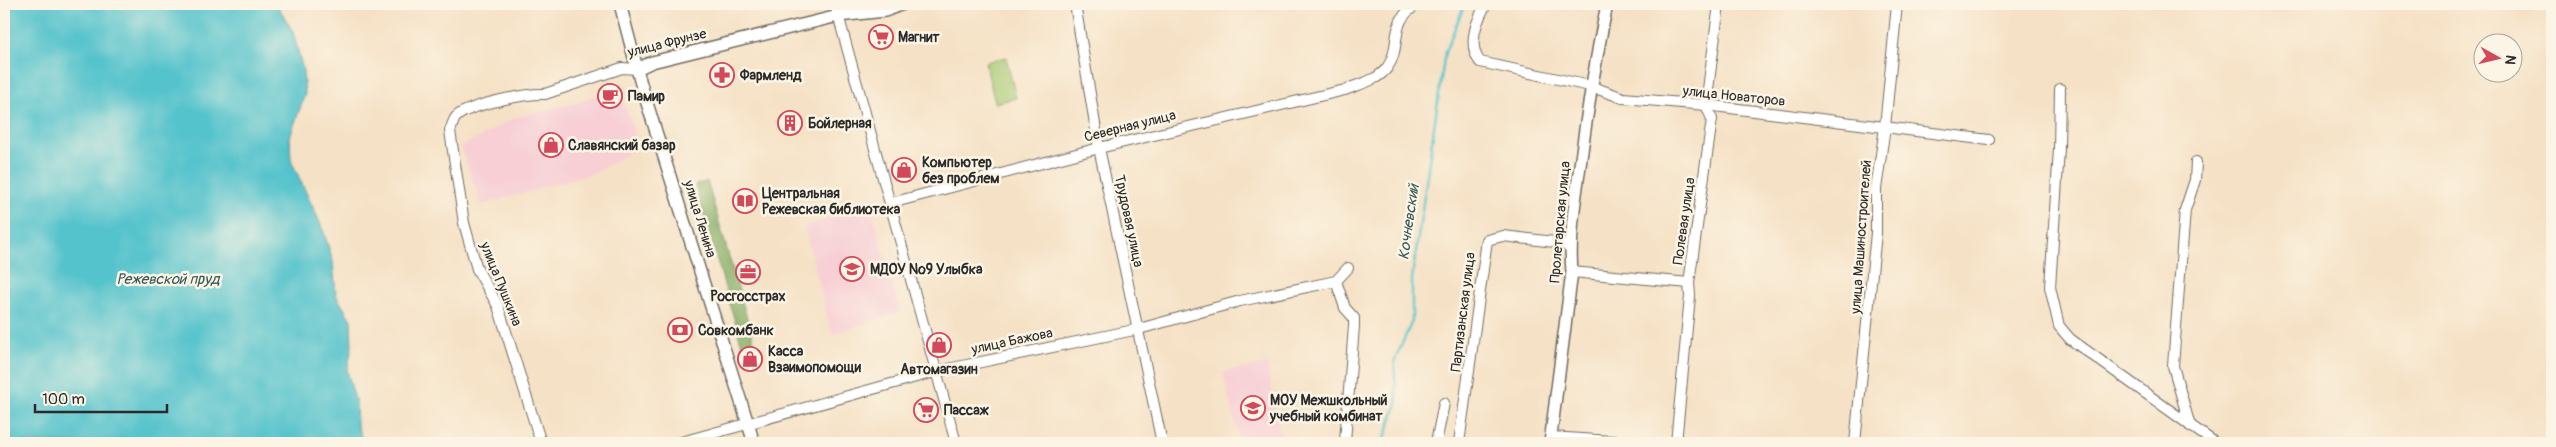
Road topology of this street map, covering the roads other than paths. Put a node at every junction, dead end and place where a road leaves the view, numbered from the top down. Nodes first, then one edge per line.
1 (620, 4) edge
2 (835, 4) edge
3 (903, 4) edge
4 (1075, 4) edge
5 (1418, 4) edge
6 (1486, 4) edge
7 (1607, 4) edge
8 (1719, 4) edge
9 (1897, 4) edge
10 (838, 16) junction
11 (637, 69) junction
12 (1590, 86) junction
13 (2060, 89) dead end
14 (1706, 105) junction
15 (1885, 127) junction
16 (450, 131) joint
17 (1989, 140) dead end
18 (1099, 148) junction
19 (2196, 162) dead end
20 (891, 203) junction
21 (1570, 249) junction
22 (1348, 268) dead end
23 (1572, 272) junction
24 (1336, 282) junction
25 (1689, 283) junction
26 (1139, 329) junction
27 (938, 371) junction
28 (1444, 403) dead end
29 (748, 424) junction
30 (2190, 426) junction
31 (1551, 440) edge
32 (1345, 441) dead end
33 (541, 443) edge
34 (678, 443) edge
35 (754, 443) edge
36 (956, 443) edge
37 (1162, 443) edge
38 (1436, 443) edge
39 (1459, 443) edge
40 (1643, 443) edge
41 (1676, 443) edge
42 (1855, 443) edge
43 (2215, 443) edge

1 - 11 street, улица Ленина
2 - 10 street
3 - 10 street, улица Фрунзе
4 - 18 street, Трудовая улица
5 - 18 street, Северная улица
6 - 12 street, улица Новаторов
7 - 12 street, Пролетарская улица
8 - 14 street, Полевая улица
9 - 15 street, улица Машиностроителей
10 - 11 street, улица Фрунзе
10 - 20 street
11 - 16 street, улица Фрунзе
11 - 29 street, улица Ленина
12 - 14 street, улица Новаторов
12 - 21 street, Пролетарская улица
13 - 30 street
14 - 15 street, улица Новаторов
14 - 25 street, Полевая улица
15 - 17 street, улица Новаторов
15 - 42 street, улица Машиностроителей
16 - 33 street, улица Пушкина
18 - 20 street, Северная улица
18 - 26 street, Трудовая улица
19 - 30 street
20 - 27 street
21 - 23 street, Пролетарская улица
21 - 39 street, Партизанская улица
22 - 24 street
23 - 25 street
23 - 31 street, Пролетарская улица
24 - 26 street, улица Бажова
24 - 32 street
25 - 41 street, Полевая улица
26 - 27 street, улица Бажова
26 - 37 street, Трудовая улица
27 - 29 street, улица Бажова
27 - 36 street
28 - 38 street
29 - 34 street, улица Бажова
29 - 35 street, улица Ленина
30 - 43 street
31 - 40 street

